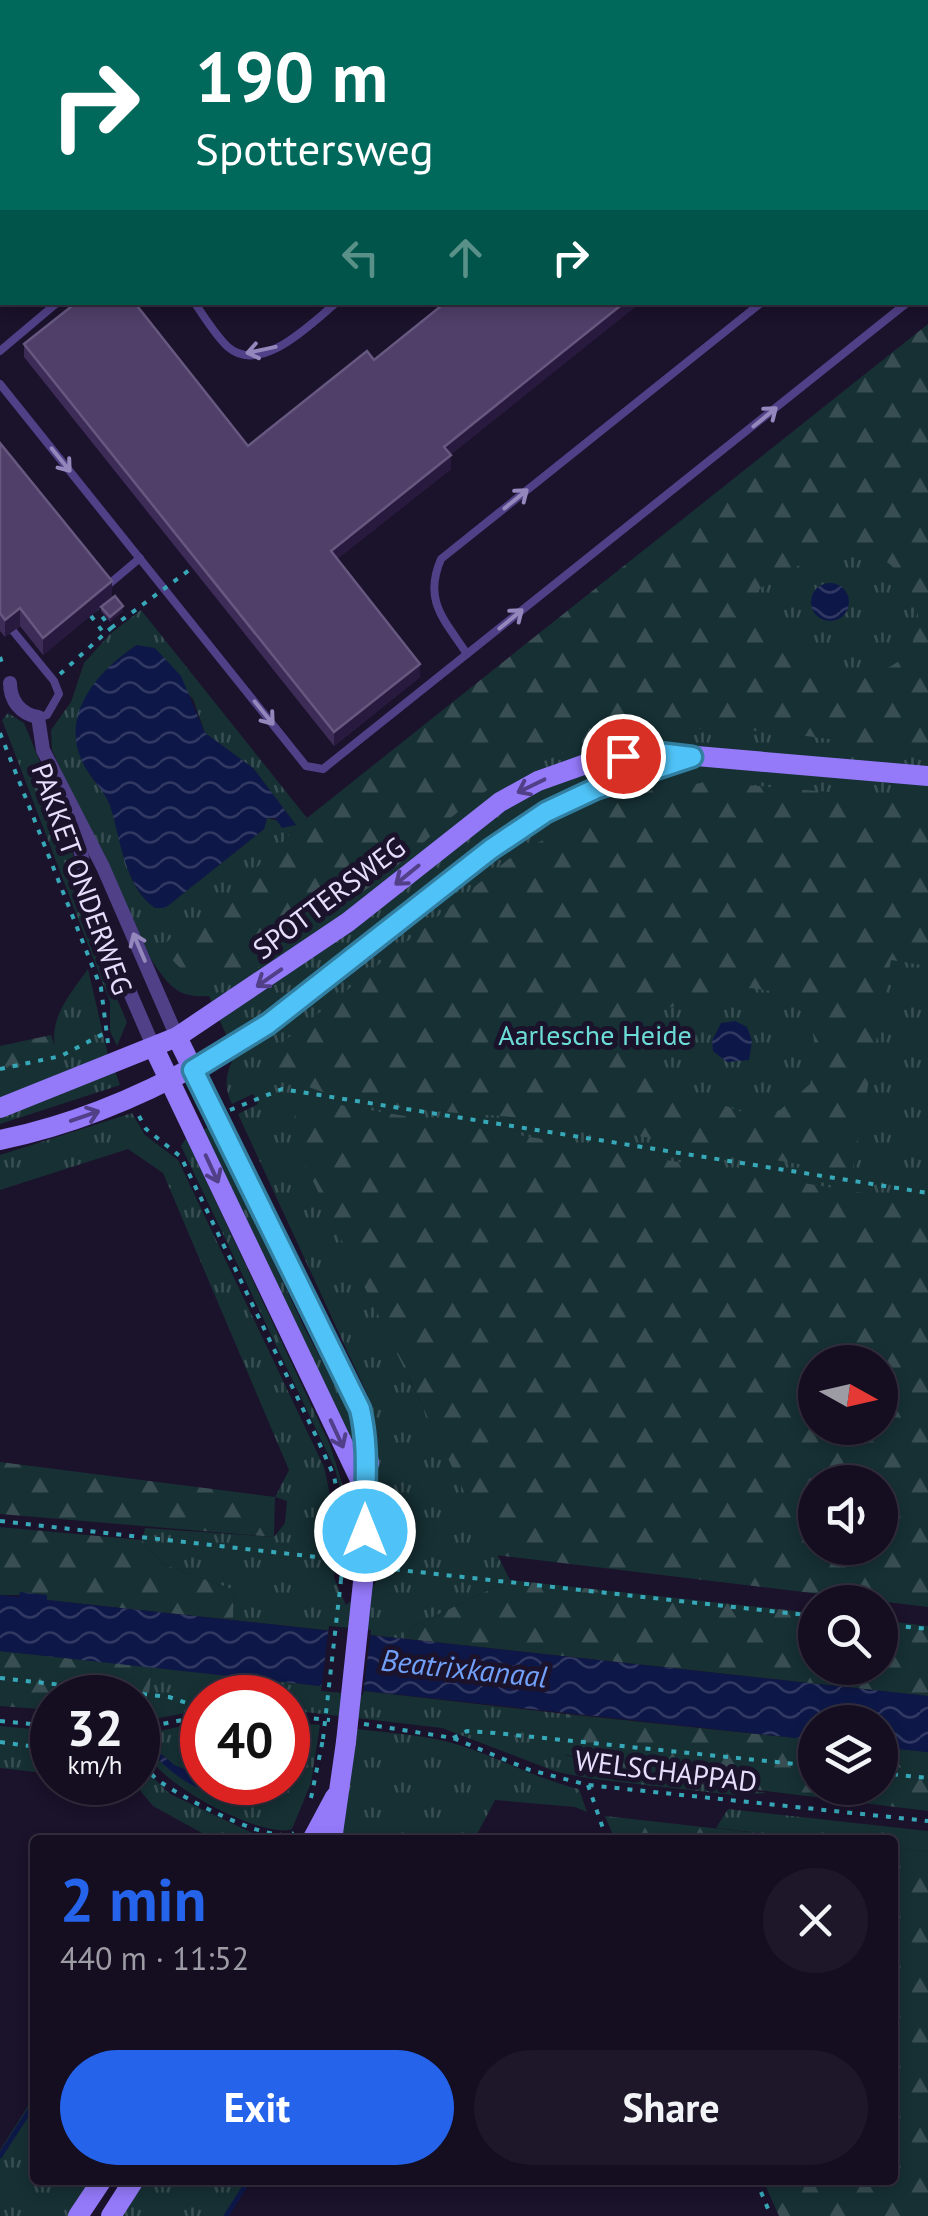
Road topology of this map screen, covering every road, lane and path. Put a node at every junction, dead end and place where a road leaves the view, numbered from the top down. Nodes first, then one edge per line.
1 (54, 305) edge
2 (196, 305) edge
3 (333, 305) edge
4 (758, 305) edge
5 (904, 305) edge
6 (0, 351) edge
7 (0, 384) edge
8 (140, 558) junction
9 (192, 568) edge
10 (104, 588) edge
11 (98, 610) edge
12 (0, 615) edge
13 (91, 616) edge
14 (111, 628) junction
15 (104, 633) junction
16 (468, 654) junction
17 (54, 681) junction
18 (10, 683) dead end
19 (38, 718) junction
20 (0, 733) edge
21 (692, 757) junction
22 (928, 776) edge
23 (72, 810) junction
24 (105, 1033) junction
25 (177, 1037) junction
26 (154, 1048) junction
27 (115, 1063) junction
28 (0, 1069) edge
29 (193, 1070) junction
30 (167, 1083) junction
31 (282, 1089) dead end
32 (132, 1099) junction
33 (0, 1108) edge
34 (0, 1140) edge
35 (928, 1193) edge
36 (363, 1486) junction
37 (0, 1521) edge
38 (344, 1535) dead end
39 (344, 1548) dead end
40 (353, 1572) junction
41 (798, 1614) edge
42 (898, 1626) edge
43 (928, 1629) edge
44 (0, 1678) edge
45 (180, 1701) edge
46 (0, 1720) edge
47 (310, 1722) edge
48 (30, 1723) edge
49 (361, 1723) dead end
50 (344, 1732) junction
51 (453, 1738) junction
52 (0, 1742) edge
53 (30, 1746) edge
54 (798, 1764) edge
55 (898, 1775) edge
56 (928, 1778) edge
57 (160, 1781) edge
58 (588, 1786) junction
59 (338, 1791) junction
60 (308, 1806) dead end
61 (928, 1821) edge
62 (307, 1831) edge
63 (281, 1835) edge
64 (333, 1835) edge
65 (605, 1835) edge
66 (99, 2185) edge
67 (131, 2185) edge
68 (758, 2185) edge
69 (78, 2216) edge
70 (110, 2216) edge
71 (771, 2216) edge

1 - 6 lane
3 -> 2 lane
16 -> 4 lane
16 -> 5 lane
7 -> 8 lane
8 - 10 lane
8 -> 16 lane
9 - 14 path, bridge
11 - 14 path
12 - 17 lane
13 - 15 path
14 - 15 path
15 - 17 path
17 - 19 lane
18 - 19 street, PAKKET ONDERWEG
19 - 23 street, PAKKET ONDERWEG
20 - 24 path, PAKKET ONDERWEG
21 - 22 main road, SPOTTERSWEG
21 -> 25 main road, SPOTTERSWEG
21 - 29 main road, SPOTTERSWEG
25 -> 23 street, PAKKET ONDERWEG
23 - 26 street, PAKKET ONDERWEG
24 - 27 path, PAKKET ONDERWEG
24 - 28 path
25 - 26 main road, SPOTTERSWEG
25 - 29 main road
26 - 27 main road, SPOTTERSWEG
26 - 30 main road
27 - 33 main road, SPOTTERSWEG
29 - 30 main road, SPOTTERSWEG
29 - 36 main road
30 - 32 main road, SPOTTERSWEG
30 -> 36 main road
31 - 35 path
34 -> 32 main road, SPOTTERSWEG
32 - 38 path
36 - 40 main road
37 - 40 path
39 - 40 path
40 - 41 path
40 - 50 main road, bridge
40 - 60 path, bridge
42 - 43 path
44 - 45 path
46 - 48 path
47 - 50 path
49 - 51 path, WELSCHAPPAD
50 - 59 main road
51 - 54 path
51 - 58 path, WELSCHAPPAD
52 - 53 path
55 - 56 path
57 - 63 path
58 - 61 path, WELSCHAPPAD
58 - 65 path
59 - 62 main road
59 - 64 main road
66 - 69 main road
67 - 70 main road
68 - 71 path

